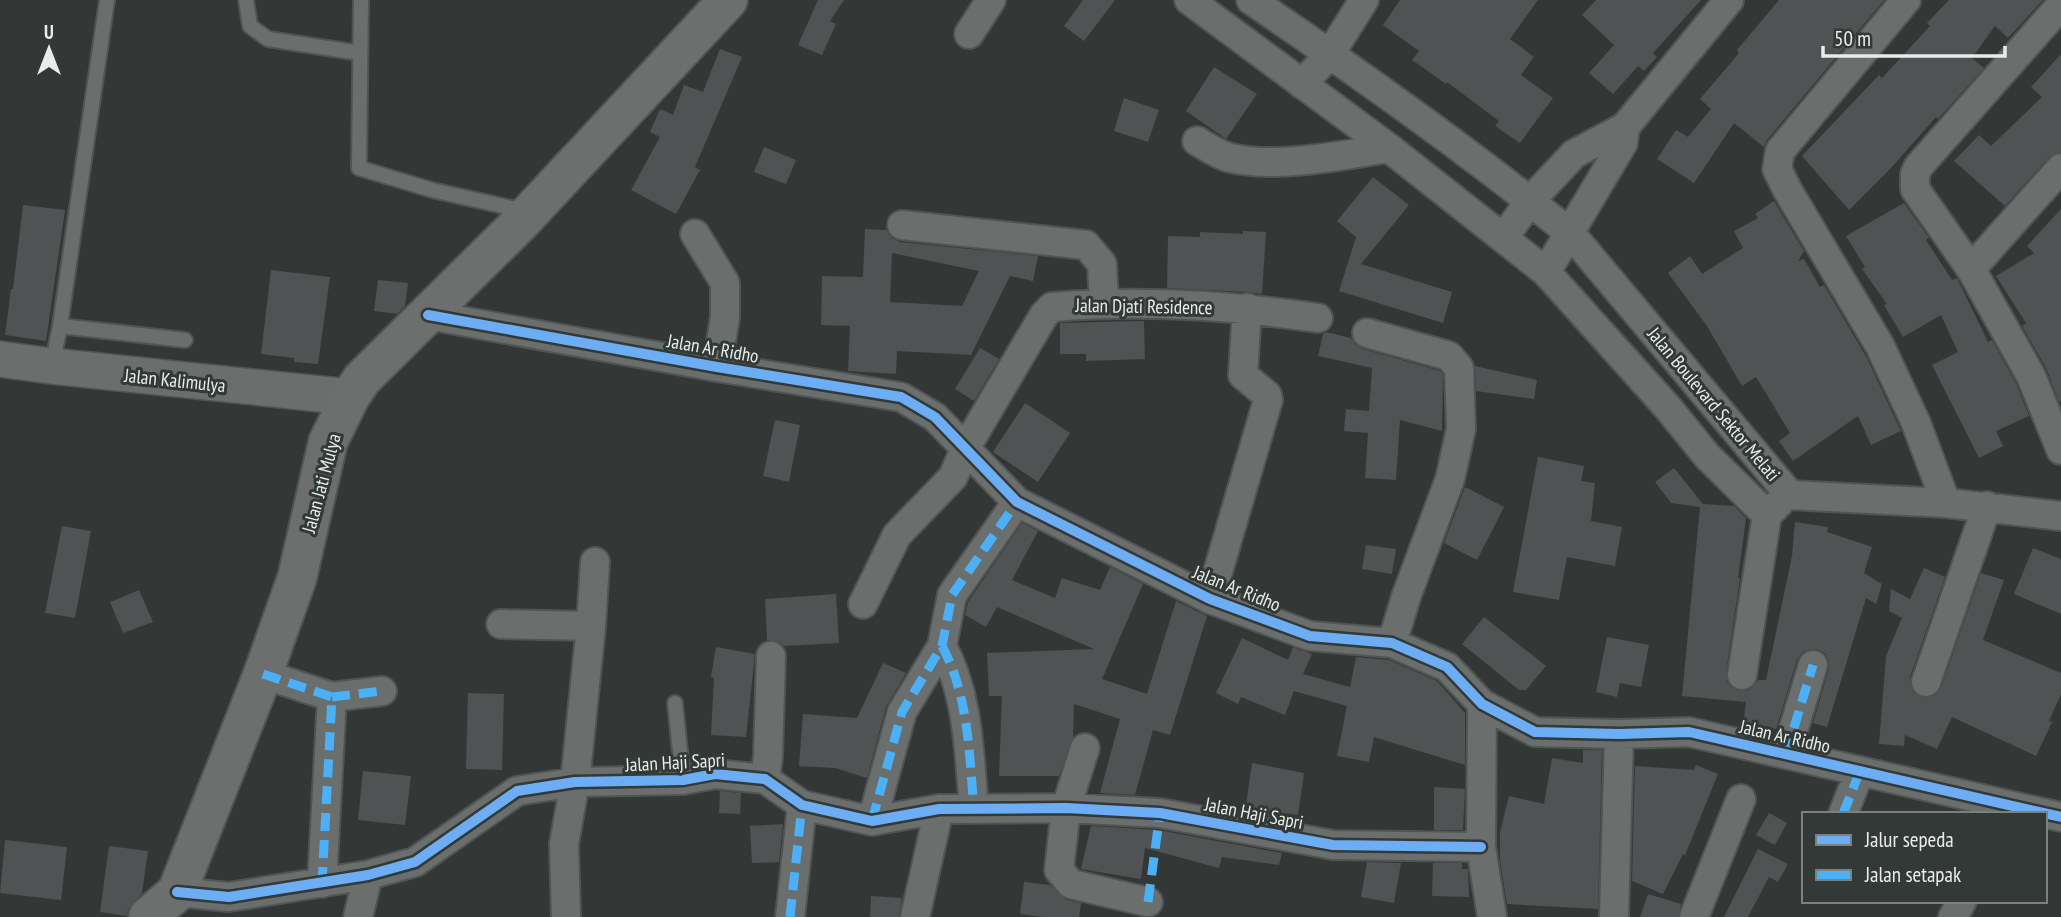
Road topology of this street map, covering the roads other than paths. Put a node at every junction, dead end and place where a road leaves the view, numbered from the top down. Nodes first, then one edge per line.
1 (107, 0) edge
2 (246, 0) edge
3 (361, 0) edge
4 (728, 0) edge
5 (990, 0) edge
6 (1189, 0) edge
7 (1251, 0) edge
8 (1729, 0) edge
9 (1906, 0) edge
10 (1354, 4) edge
11 (2061, 5) edge
12 (969, 34) dead end
13 (360, 53) junction
14 (1330, 54) junction
15 (1302, 84) junction
16 (1625, 127) junction
17 (1197, 141) dead end
18 (1389, 148) junction
19 (2061, 168) edge
20 (1530, 201) junction
21 (529, 212) junction
22 (902, 225) dead end
23 (695, 234) dead end
24 (1571, 234) junction
25 (1504, 237) junction
26 (1971, 268) junction
27 (1546, 272) junction
28 (1104, 303) junction
29 (1247, 308) junction
30 (428, 315) junction
31 (1318, 318) dead end
32 (60, 326) junction
33 (1367, 333) dead end
34 (185, 340) dead end
35 (0, 359) edge
36 (51, 366) junction
37 (717, 367) junction
38 (350, 397) junction
39 (965, 449) junction
40 (2061, 450) edge
41 (1790, 495) junction
42 (1017, 502) junction
43 (1946, 503) junction
44 (1987, 506) junction
45 (1767, 515) junction
46 (2061, 516) edge
47 (595, 562) dead end
48 (1210, 599) junction
49 (863, 604) dead end
50 (501, 624) dead end
51 (591, 626) junction
52 (1392, 643) junction
53 (942, 646) junction
54 (771, 656) dead end
55 (1813, 665) dead end
56 (263, 674) junction
57 (1742, 675) dead end
58 (1926, 682) dead end
59 (382, 691) dead end
60 (332, 697) junction
61 (676, 704) dead end
62 (1482, 704) junction
63 (1619, 734) junction
64 (1085, 748) dead end
65 (1786, 754) junction
66 (1860, 771) junction
67 (765, 779) junction
68 (683, 780) junction
69 (575, 782) junction
70 (1741, 799) dead end
71 (802, 805) junction
72 (1986, 806) edge
73 (974, 808) junction
74 (1066, 808) junction
75 (939, 809) junction
76 (1844, 812) edge
77 (2027, 812) edge
78 (872, 821) junction
79 (1481, 847) junction
80 (368, 875) junction
81 (322, 883) junction
82 (177, 892) junction
83 (1148, 902) dead end
84 (148, 917) edge
85 (358, 917) edge
86 (566, 917) edge
87 (790, 917) edge
88 (915, 917) edge
89 (1492, 917) edge
90 (1614, 917) edge
91 (1694, 917) edge

1 - 32 lane
2 - 13 lane
3 - 13 lane
4 - 21 main road, Jalan Jati Mulya
5 - 12 street
6 - 15 street, Jalan Boulevard Sektor Melati
7 - 14 street, Jalan Boulevard Sektor Melati
8 - 16 street
9 - 43 street
10 - 14 street
11 - 26 street
13 - 21 lane
14 - 15 street
14 - 20 street, Jalan Boulevard Sektor Melati
15 - 18 street, Jalan Boulevard Sektor Melati
16 - 20 street
16 - 24 street
17 - 18 street
18 - 25 street, Jalan Boulevard Sektor Melati
19 - 26 street
20 - 24 street, Jalan Boulevard Sektor Melati
20 - 25 street
21 - 30 main road, Jalan Jati Mulya
22 - 28 street
23 - 37 street
24 - 27 street
24 - 41 street, Jalan Boulevard Sektor Melati
25 - 27 street, Jalan Boulevard Sektor Melati
26 - 40 street
27 - 45 street, Jalan Boulevard Sektor Melati
28 - 29 street, Jalan Djati Residence
28 - 39 street, Jalan Djati Residence
29 - 31 street, Jalan Djati Residence
29 - 48 street
30 - 37 street, Jalan Ar Ridho
30 - 38 main road, Jalan Jati Mulya
32 - 34 lane
32 - 36 lane
33 - 52 street
35 - 36 street, Jalan Kalimulya
36 - 38 street, Jalan Kalimulya
37 - 39 street, Jalan Ar Ridho
38 - 56 main road, Jalan Jati Mulya
39 - 42 street, Jalan Ar Ridho
39 - 49 street, Jalan Djati Residence
41 - 43 street, Jalan Boulevard Sektor Melati
41 - 45 street
42 - 48 street, Jalan Ar Ridho
42 - 53 street
43 - 44 street, Jalan Boulevard Sektor Melati
44 - 46 street, Jalan Boulevard Sektor Melati
44 - 58 street
45 - 57 street
47 - 51 street
48 - 52 street, Jalan Ar Ridho
50 - 51 street
51 - 69 street
52 - 62 street, Jalan Ar Ridho
53 - 73 street
53 - 78 street
54 - 67 street
55 - 65 street
56 - 60 street
56 - 82 main road, Jalan Jati Mulya
59 - 60 street
60 - 81 street
61 - 68 lane
62 - 63 street, Jalan Ar Ridho
62 - 79 street
63 - 65 street, Jalan Ar Ridho
63 - 90 street
64 - 74 street
65 - 66 street, Jalan Ar Ridho
66 - 72 street, Jalan Ar Ridho
66 - 76 street
67 - 68 street, Jalan Haji Sapri
67 - 71 street, Jalan Haji Sapri
68 - 69 street, Jalan Haji Sapri
69 - 80 street, Jalan Haji Sapri
69 - 86 street
70 - 91 street
71 - 78 street, Jalan Haji Sapri
71 - 87 street
72 - 77 street, Jalan Ar Ridho
73 - 74 street, Jalan Haji Sapri
73 - 75 street, Jalan Haji Sapri
74 - 79 street, Jalan Haji Sapri
74 - 83 street
75 - 78 street, Jalan Haji Sapri
75 - 88 street
79 - 89 street
80 - 81 street, Jalan Haji Sapri
80 - 85 street
81 - 82 street, Jalan Haji Sapri
82 - 84 main road, Jalan Jati Mulya

